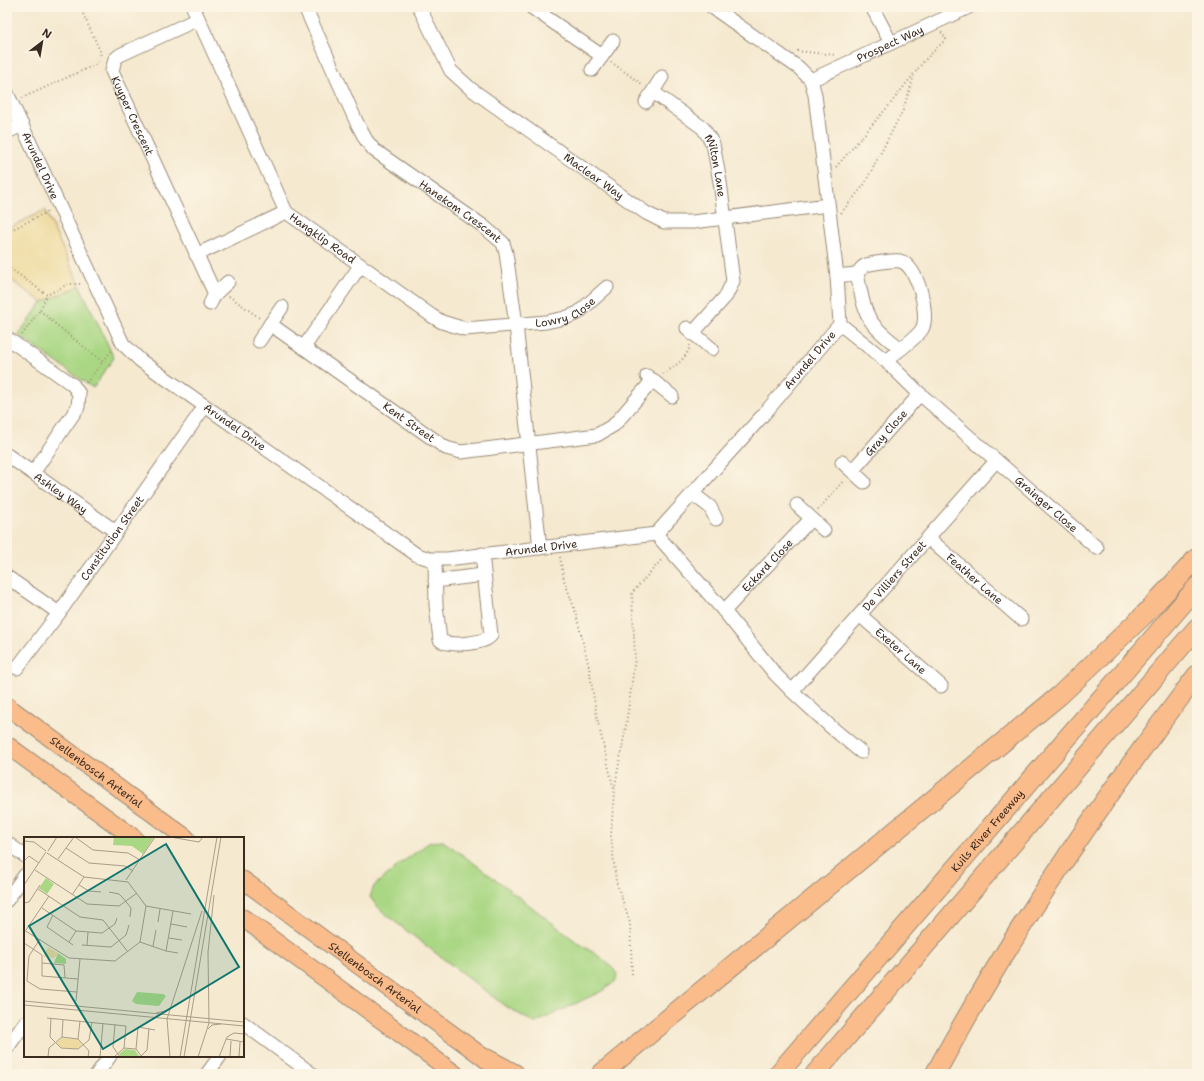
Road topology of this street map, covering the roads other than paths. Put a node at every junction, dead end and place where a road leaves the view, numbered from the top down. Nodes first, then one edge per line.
1 (193, 7) edge
2 (305, 7) edge
3 (419, 7) edge
4 (531, 7) edge
5 (712, 7) edge
6 (872, 7) edge
7 (970, 7) edge
8 (198, 19) junction
9 (613, 41) dead end
10 (891, 43) junction
11 (602, 56) junction
12 (592, 70) dead end
13 (662, 77) dead end
14 (811, 80) junction
15 (7, 93) edge
16 (22, 125) junction
17 (7, 132) edge
18 (828, 205) junction
19 (286, 212) junction
20 (724, 218) junction
21 (196, 255) junction
22 (360, 266) junction
23 (857, 274) junction
24 (836, 276) junction
25 (607, 287) dead end
26 (218, 293) road end
27 (282, 307) dead end
28 (270, 324) junction
29 (516, 324) junction
30 (840, 324) junction
31 (11, 341) edge
32 (259, 341) dead end
33 (304, 347) junction
34 (900, 348) junction
35 (712, 349) dead end
36 (886, 361) junction
37 (920, 394) junction
38 (672, 396) dead end
39 (205, 406) junction
40 (529, 445) junction
41 (7, 455) edge
42 (996, 461) junction
43 (33, 473) junction
44 (864, 482) dead end
45 (693, 494) junction
46 (797, 505) dead end
47 (811, 518) junction
48 (716, 519) dead end
49 (824, 530) dead end
50 (115, 531) junction
51 (656, 534) junction
52 (928, 538) junction
53 (540, 548) junction
54 (1097, 548) dead end
55 (482, 554) junction
56 (1197, 558) edge
57 (435, 560) junction
58 (483, 575) junction
59 (7, 577) edge
60 (435, 581) junction
61 (1197, 587) edge
62 (724, 611) junction
63 (59, 613) junction
64 (860, 616) junction
65 (1021, 618) dead end
66 (1197, 628) edge
67 (13, 674) road end
68 (1197, 675) edge
69 (941, 686) dead end
70 (792, 691) junction
71 (7, 706) edge
72 (7, 744) edge
73 (861, 752) dead end
74 (133, 837) edge
75 (185, 837) edge
76 (7, 843) edge
77 (24, 855) edge
78 (24, 876) edge
79 (244, 881) edge
80 (7, 900) edge
81 (244, 919) edge
82 (24, 1024) edge
83 (244, 1024) edge
84 (7, 1048) edge
85 (109, 1057) edge
86 (219, 1057) edge
87 (487, 1059) junction
88 (607, 1068) edge
89 (97, 1074) edge
90 (207, 1074) edge
91 (312, 1074) edge
92 (455, 1074) edge
93 (506, 1074) edge
94 (515, 1074) edge
95 (595, 1074) edge
96 (778, 1074) edge
97 (815, 1074) edge
98 (935, 1074) edge

1 - 8 street, Hangklip Road
2 - 29 street, Hanekom Crescent
3 - 20 street, Maclear Way
4 - 11 street
5 - 14 street
6 - 10 street
7 - 10 street, Prospect Way
8 - 19 street, Hangklip Road
8 - 21 street, Kuyper Crescent
9 - 11 street
10 - 14 street, Prospect Way
11 - 12 street
13 - 20 street, Milton Lane
14 - 18 street, Arundel Drive
15 - 16 street, Arundel Drive
16 - 17 street
16 - 39 street, Arundel Drive
18 - 20 street, Maclear Way
18 - 24 street, Arundel Drive
19 - 21 street
19 - 22 street, Hangklip Road
20 - 35 street, Milton Lane
21 - 26 street, Kuyper Crescent
22 - 29 street, Hangklip Road
22 - 33 street
23 - 24 street
23 - 34 street
23 - 34 street
24 - 30 street, Arundel Drive
25 - 29 street, Lowry Close
27 - 28 street
28 - 32 street
28 - 33 street, Kent Street
29 - 40 street, Hanekom Crescent
30 - 36 street
30 - 45 street, Arundel Drive
31 - 43 street
33 - 40 street, Kent Street
34 - 36 street
36 - 37 street
37 - 42 street
37 - 44 street, Gray Close
38 - 40 street, Kent Street
39 - 50 street, Constitution Street
39 - 57 street, Arundel Drive
40 - 53 street, Hanekom Crescent
41 - 43 street, Ashley Way
42 - 52 street, De Villiers Street
42 - 54 street, Grainger Close
43 - 50 street, Ashley Way
45 - 48 street
45 - 51 street, Arundel Drive
46 - 47 street
47 - 49 street
47 - 62 street, Eckard Close
50 - 63 street, Constitution Street
51 - 53 street, Arundel Drive
51 - 62 street
52 - 64 street, De Villiers Street
52 - 65 street, Feather Lane
53 - 55 street, Arundel Drive
55 - 57 street, Arundel Drive
55 - 58 street
56 - 88 highway
57 - 60 street
58 - 60 street
58 - 60 street
59 - 63 street
61 - 96 highway, Kuils River Freeway
62 - 70 street
63 - 67 street, Constitution Street
64 - 69 street, Exeter Lane
64 - 70 street, De Villiers Street
66 - 97 highway
68 - 98 highway
70 - 73 street
71 - 75 main road, Stellenbosch Arterial
72 - 74 main road
76 - 77 street
78 - 80 street
79 - 87 main road, Stellenbosch Arterial
81 - 92 main road
82 - 84 street
83 - 91 street
85 - 89 street
86 - 90 street
87 - 93 main road, Stellenbosch Arterial
87 - 94 highway
88 - 95 highway

